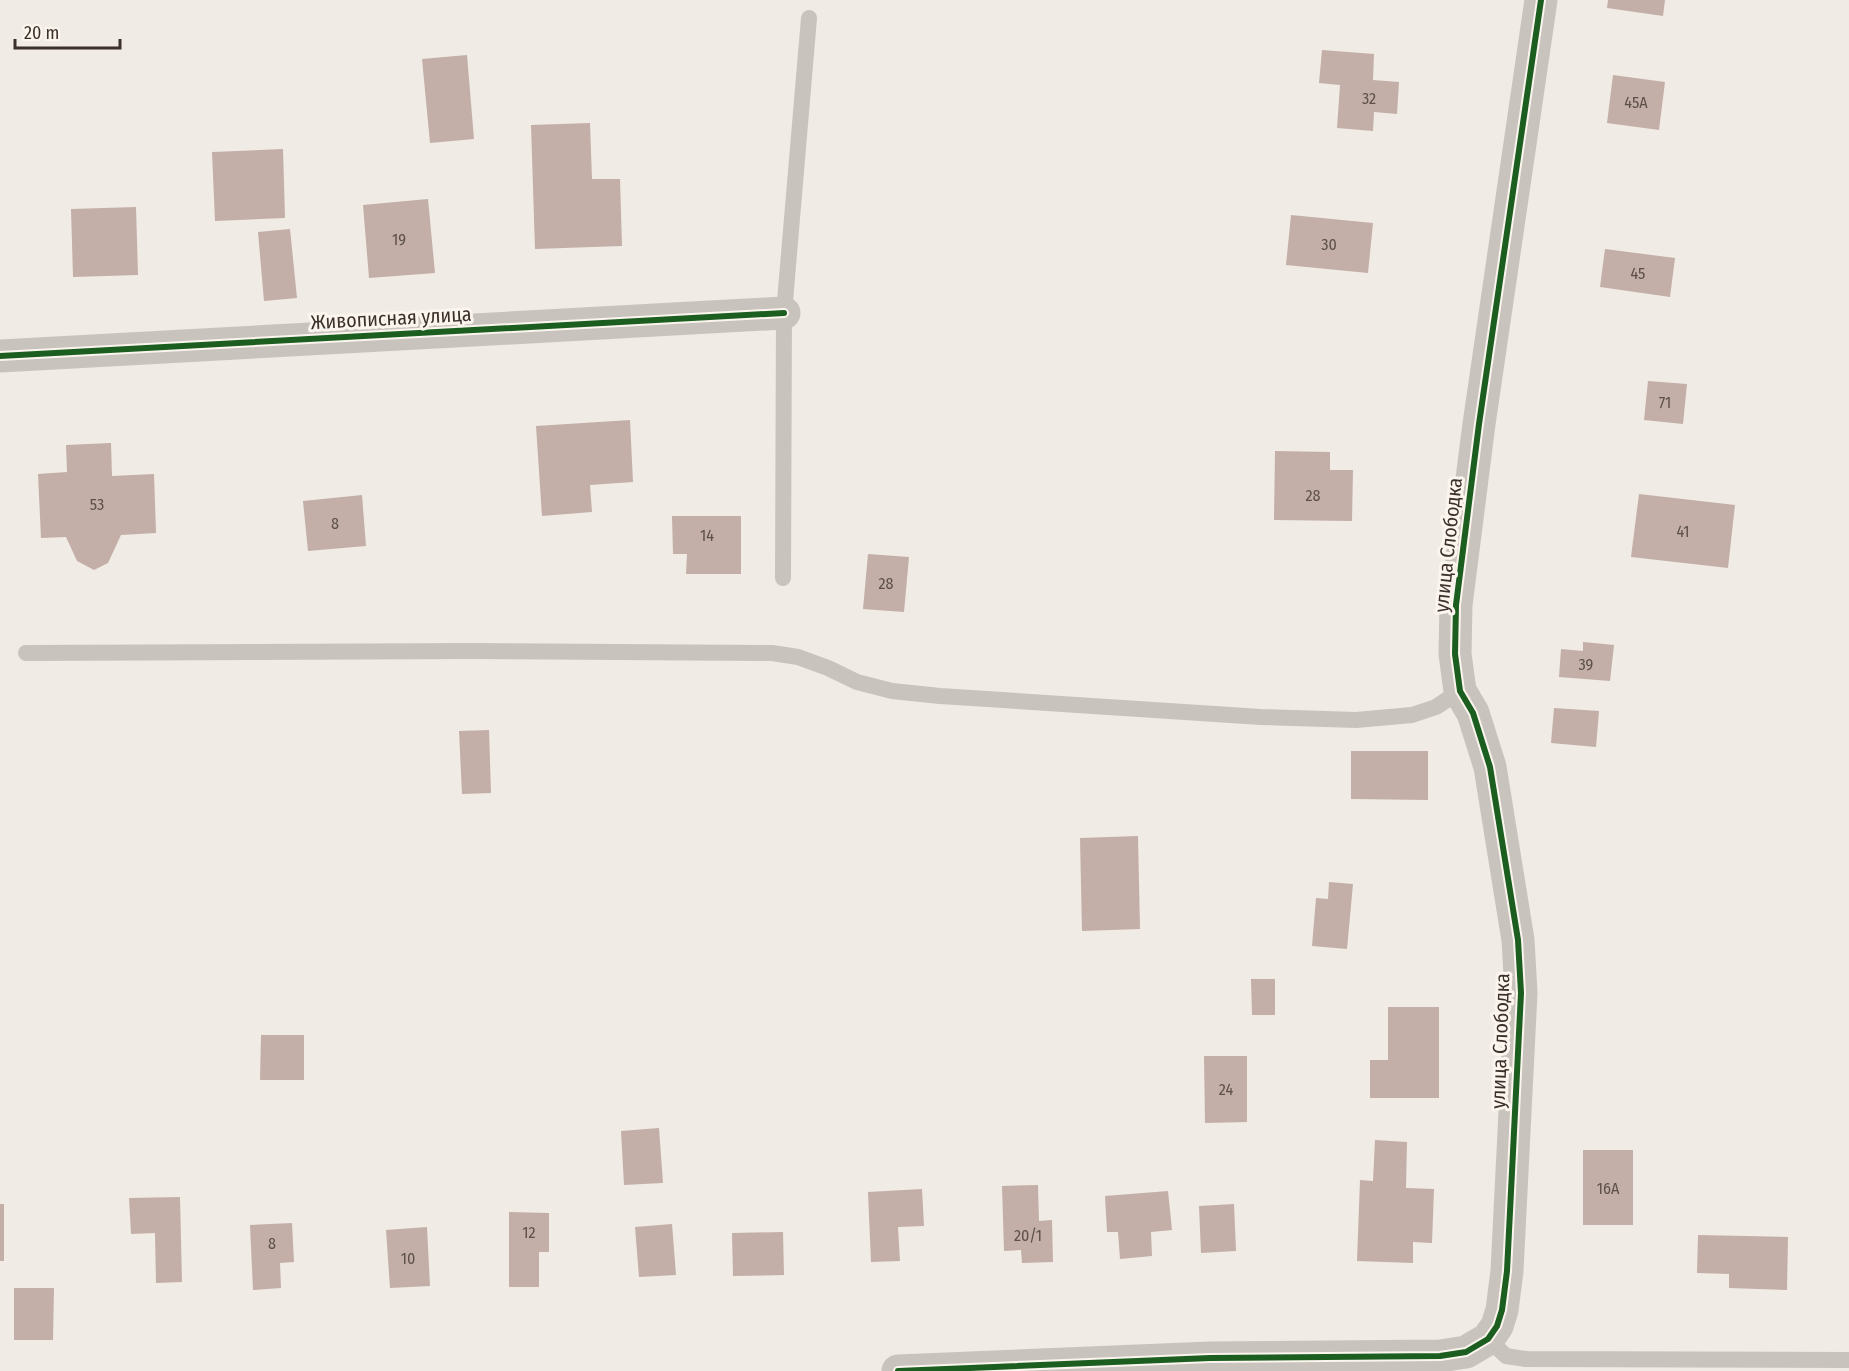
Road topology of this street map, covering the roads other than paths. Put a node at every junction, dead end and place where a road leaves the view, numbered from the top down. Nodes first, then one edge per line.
1 (1541, 0) edge
2 (809, 18) dead end
3 (784, 313) junction
4 (0, 356) edge
5 (783, 578) dead end
6 (26, 653) dead end
7 (1460, 691) junction
8 (1488, 1339) junction
9 (1849, 1360) edge
10 (898, 1371) edge

1 - 7 street, улица Слободка
2 - 3 lane
3 - 4 street, Живописная улица
3 - 5 lane
6 - 7 lane
7 - 8 street, улица Слободка
8 - 9 lane
8 - 10 street

